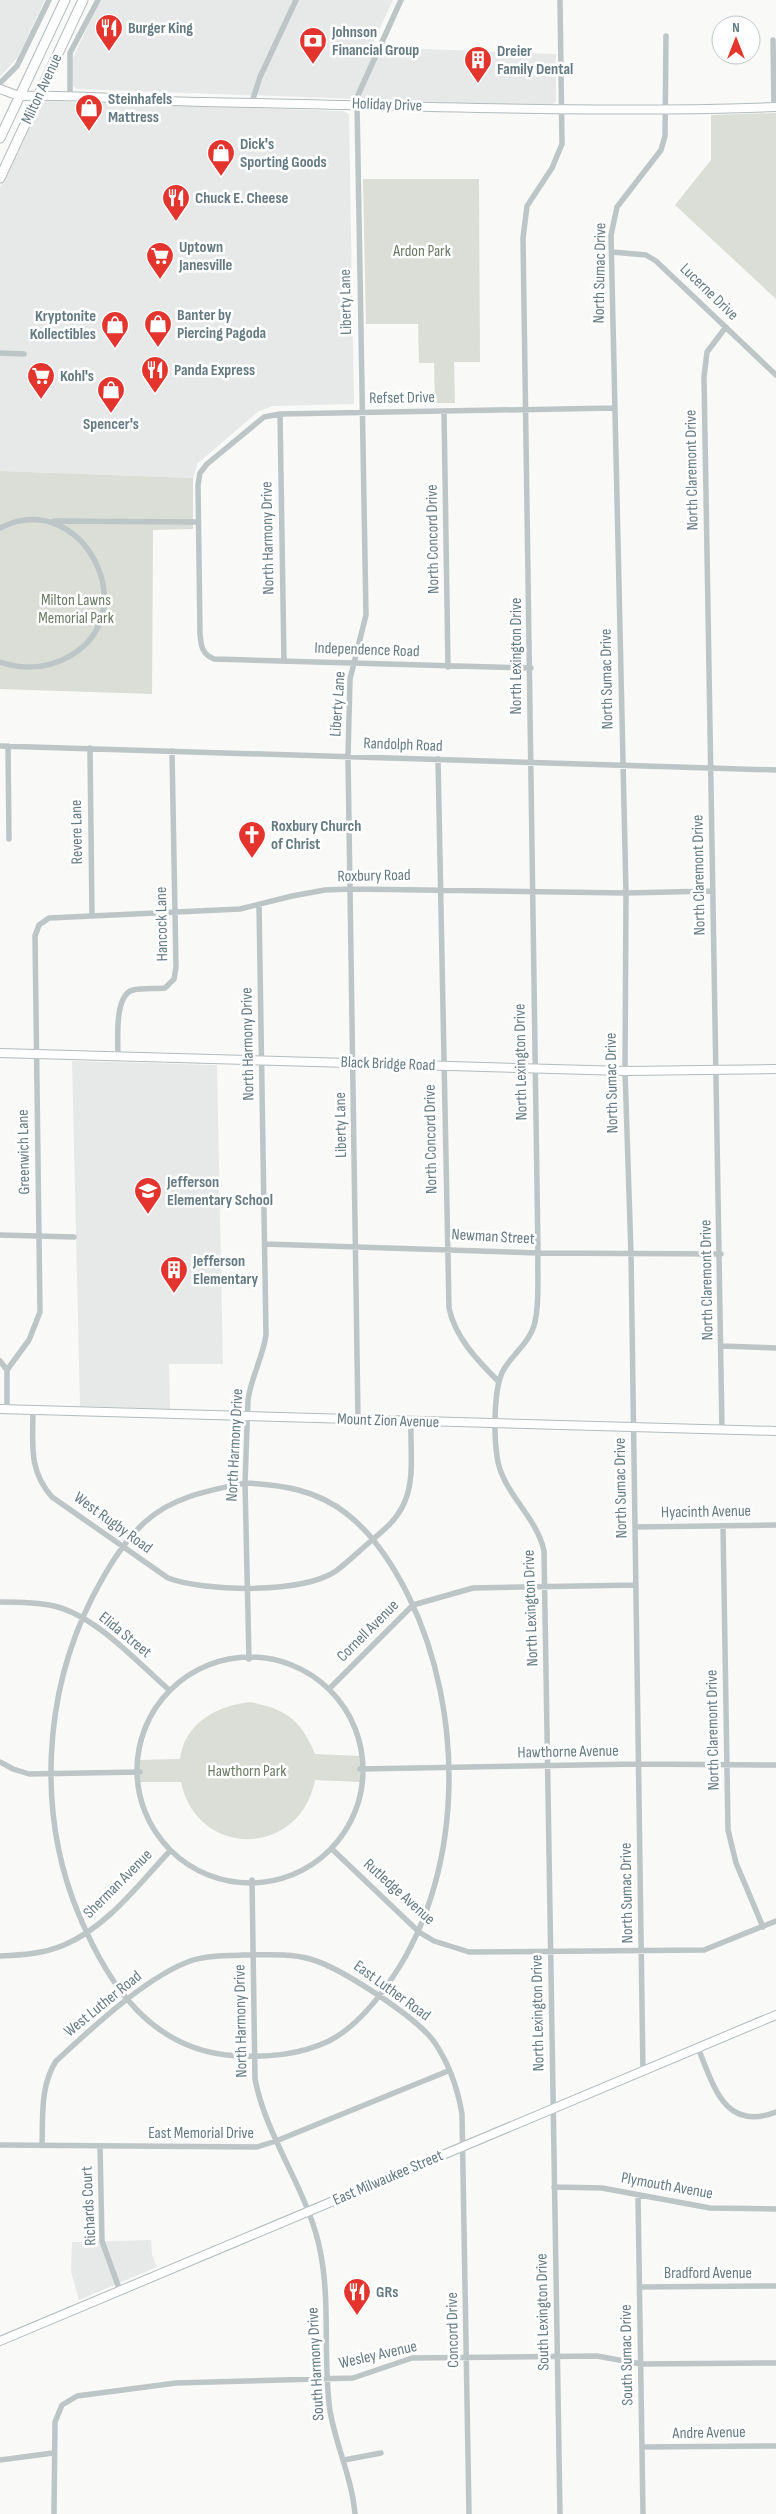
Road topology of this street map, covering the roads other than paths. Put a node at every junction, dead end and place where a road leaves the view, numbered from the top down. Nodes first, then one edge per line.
1 (49, 0) edge
2 (65, 0) edge
3 (84, 0) edge
4 (98, 0) edge
5 (296, 0) edge
6 (400, 0) edge
7 (560, 0) edge
8 (666, 36) dead end
9 (773, 40) dead end
10 (0, 83) edge
11 (0, 89) edge
12 (20, 96) junction
13 (39, 96) junction
14 (70, 97) junction
15 (252, 102) junction
16 (357, 104) junction
17 (775, 107) edge
18 (560, 110) junction
19 (666, 111) junction
20 (0, 138) edge
21 (0, 178) edge
22 (612, 252) junction
23 (726, 327) junction
24 (0, 353) edge
25 (24, 354) dead end
26 (776, 375) edge
27 (614, 408) junction
28 (527, 410) junction
29 (444, 411) junction
30 (362, 412) junction
31 (280, 414) junction
32 (40, 521) junction
33 (83, 522) junction
34 (198, 522) junction
35 (0, 528) edge
36 (76, 537) junction
37 (284, 661) junction
38 (354, 663) junction
39 (1, 664) edge
40 (448, 666) junction
41 (531, 668) junction
42 (0, 746) edge
43 (8, 746) junction
44 (90, 748) junction
45 (172, 751) junction
46 (348, 757) junction
47 (438, 760) junction
48 (530, 761) junction
49 (623, 767) junction
50 (711, 768) junction
51 (776, 770) edge
52 (9, 839) dead end
53 (351, 889) junction
54 (441, 889) junction
55 (532, 891) junction
56 (713, 891) junction
57 (626, 893) junction
58 (259, 905) junction
59 (175, 914) junction
60 (92, 915) junction
61 (39, 925) joint
62 (0, 1053) edge
63 (36, 1054) junction
64 (118, 1056) junction
65 (262, 1060) junction
66 (353, 1063) junction
67 (444, 1066) junction
68 (535, 1069) junction
69 (776, 1069) edge
70 (716, 1070) junction
71 (625, 1071) junction
72 (0, 1235) edge
73 (40, 1236) junction
74 (74, 1237) dead end
75 (265, 1244) junction
76 (357, 1246) junction
77 (446, 1248) junction
78 (538, 1253) junction
79 (631, 1254) junction
80 (720, 1254) junction
81 (721, 1346) junction
82 (776, 1348) edge
83 (0, 1361) edge
84 (7, 1370) junction
85 (498, 1381) junction
86 (3, 1409) edge
87 (33, 1410) junction
88 (248, 1417) junction
89 (358, 1420) junction
90 (411, 1422) junction
91 (497, 1423) junction
92 (633, 1428) junction
93 (722, 1430) junction
94 (776, 1431) edge
95 (245, 1483) junction
96 (776, 1525) edge
97 (723, 1526) junction
98 (636, 1527) junction
99 (373, 1539) junction
100 (122, 1547) junction
101 (636, 1585) junction
102 (546, 1586) junction
103 (247, 1588) junction
104 (0, 1602) edge
105 (413, 1604) junction
106 (82, 1618) junction
107 (249, 1659) junction
108 (331, 1687) junction
109 (168, 1689) junction
110 (0, 1762) edge
111 (638, 1764) junction
112 (776, 1765) edge
113 (549, 1766) junction
114 (727, 1766) junction
115 (449, 1767) junction
116 (360, 1769) junction
117 (51, 1772) junction
118 (140, 1772) junction
119 (333, 1850) junction
120 (169, 1852) junction
121 (252, 1880) junction
122 (776, 1921) edge
123 (763, 1927) junction
124 (418, 1932) junction
125 (86, 1934) junction
126 (642, 1952) junction
127 (551, 1953) junction
128 (253, 1955) junction
129 (0, 1956) edge
130 (379, 1997) junction
131 (127, 2000) junction
132 (776, 2015) edge
133 (698, 2048) junction
134 (254, 2056) junction
135 (448, 2071) junction
136 (643, 2072) junction
137 (553, 2109) junction
138 (776, 2112) edge
139 (276, 2142) junction
140 (0, 2145) edge
141 (42, 2146) junction
142 (100, 2146) junction
143 (463, 2146) junction
144 (554, 2187) junction
145 (638, 2195) junction
146 (776, 2209) edge
147 (307, 2212) junction
148 (776, 2286) edge
149 (640, 2287) junction
150 (120, 2290) junction
151 (0, 2341) edge
152 (558, 2356) junction
153 (467, 2358) junction
154 (776, 2363) edge
155 (641, 2364) junction
156 (328, 2380) junction
157 (776, 2446) edge
158 (642, 2447) junction
159 (381, 2452) dead end
160 (53, 2453) junction
161 (0, 2460) edge
162 (344, 2460) junction
163 (54, 2514) edge
164 (355, 2514) edge
165 (469, 2514) edge
166 (560, 2514) edge
167 (643, 2514) edge

1 - 10 street
2 - 12 main road, Milton Avenue
3 - 13 main road, Milton Avenue
4 - 14 street
5 - 15 street
6 - 16 street, Liberty Lane
7 - 18 street, North Lexington Drive
8 - 19 street, North Sumac Drive
9 - 17 street
11 - 12 main road, Holiday Drive
12 - 13 main road, Holiday Drive
12 - 20 main road, Milton Avenue
13 - 14 main road, Holiday Drive
13 - 21 main road, Milton Avenue
14 - 15 main road, Holiday Drive
15 - 16 main road, Holiday Drive
16 - 18 main road, Holiday Drive
16 - 30 street, Liberty Lane
17 - 19 main road, Holiday Drive
18 - 19 main road, Holiday Drive
18 - 28 street, North Lexington Drive
19 - 22 street, North Sumac Drive
22 - 23 street, Lucerne Drive
22 - 27 street, North Sumac Drive
23 - 26 street, Lucerne Drive
23 - 50 street, North Claremont Drive
24 - 25 street
27 - 28 street, Refset Drive
27 - 49 street, North Sumac Drive
28 - 29 street, Refset Drive
28 - 41 street, North Lexington Drive
29 - 30 street, Refset Drive
29 - 40 street, North Concord Drive
30 - 31 street, Refset Drive
30 - 38 street, Liberty Lane
31 - 34 street, Refset Drive
31 - 37 street, North Harmony Drive
32 - 33 street
32 - 35 street
32 - 36 street
33 - 34 street
33 - 36 street
34 - 37 street, Independence Road
36 - 39 street
37 - 38 street, Independence Road
38 - 40 street, Independence Road
38 - 46 street, Liberty Lane
40 - 41 street, Independence Road
41 - 48 street, North Lexington Drive
42 - 43 street, Randolph Road
43 - 44 street, Randolph Road
43 - 52 street
44 - 45 street, Randolph Road
44 - 60 street, Revere Lane
45 - 46 street, Randolph Road
45 - 59 street, Hancock Lane
46 - 47 street, Randolph Road
46 - 53 street, Liberty Lane
47 - 48 street, Randolph Road
47 - 54 street, North Concord Drive
48 - 49 street, Randolph Road
48 - 55 street, North Lexington Drive
49 - 50 street, Randolph Road
49 - 57 street, North Sumac Drive
50 - 51 street, Randolph Road
50 - 56 street, North Claremont Drive
53 - 54 street, Roxbury Road
53 - 58 street, Roxbury Road
53 - 66 street, Liberty Lane
54 - 55 street, Roxbury Road
54 - 67 street, North Concord Drive
55 - 57 street, Roxbury Road
55 - 68 street, North Lexington Drive
56 - 57 street, Roxbury Road
56 - 70 street, North Claremont Drive
57 - 71 street, North Sumac Drive
58 - 59 street, Roxbury Road
58 - 65 street, North Harmony Drive
59 - 60 street, Roxbury Road
59 - 64 street, Hancock Lane
60 - 61 street, Roxbury Road
61 - 63 street, Greenwich Lane
62 - 63 main road, Black Bridge Road
63 - 64 main road, Black Bridge Road
63 - 73 street, Greenwich Lane
64 - 65 main road, Black Bridge Road
65 - 66 main road, Black Bridge Road
65 - 75 street, North Harmony Drive
66 - 67 main road, Black Bridge Road
66 - 76 street, Liberty Lane
67 - 68 main road, Black Bridge Road
67 - 77 street, North Concord Drive
68 - 71 main road, Black Bridge Road
68 - 78 street, North Lexington Drive
69 - 70 main road, Black Bridge Road
70 - 71 main road, Black Bridge Road
70 - 80 street, North Claremont Drive
71 - 79 street, North Sumac Drive
72 - 73 street
73 - 74 street
73 - 84 street, Greenwich Lane
75 - 76 street, Newman Street
75 - 88 street, North Harmony Drive
76 - 77 street, Newman Street
76 - 89 street, Liberty Lane
77 - 78 street, Newman Street
77 - 85 street, North Concord Drive
78 - 79 street, Newman Street
78 - 85 street, North Lexington Drive
79 - 80 street, Newman Street
79 - 92 street, North Sumac Drive
80 - 81 street, North Claremont Drive
81 - 82 street
81 - 93 street, North Claremont Drive
83 - 84 street
84 - 86 street
85 - 91 street, North Lexington Drive
86 - 87 main road, Mount Zion Avenue
87 - 88 main road, Mount Zion Avenue
87 - 100 street, West Rugby Road
88 - 89 main road, Mount Zion Avenue
88 - 95 street, North Harmony Drive
89 - 90 main road, Mount Zion Avenue
90 - 91 main road, Mount Zion Avenue
90 - 99 street, West Rugby Road
91 - 92 main road, Mount Zion Avenue
91 - 102 street, North Lexington Drive
92 - 93 main road, Mount Zion Avenue
92 - 98 street, North Sumac Drive
93 - 94 main road, Mount Zion Avenue
95 - 99 street
95 - 100 street
95 - 103 street, North Harmony Drive
96 - 97 street, Hyacinth Avenue
97 - 98 street, Hyacinth Avenue
97 - 114 street, North Claremont Drive
98 - 101 street, North Sumac Drive
99 - 103 street, West Rugby Road
99 - 105 street
100 - 103 street, West Rugby Road
100 - 106 street
101 - 102 street, Cornell Avenue
101 - 111 street, North Sumac Drive
102 - 105 street, Cornell Avenue
102 - 113 street, North Lexington Drive
103 - 107 street, North Harmony Drive
104 - 106 street, Elida Street
105 - 108 street, Cornell Avenue
105 - 115 street
106 - 109 street, Elida Street
106 - 117 street
107 - 108 street
107 - 109 street
108 - 116 street
109 - 118 street
110 - 117 street
111 - 113 street, Hawthorne Avenue
111 - 114 street, Hawthorne Avenue
111 - 126 street, North Sumac Drive
112 - 114 street, Hawthorne Avenue
113 - 115 street, Hawthorne Avenue
113 - 127 street, North Lexington Drive
114 - 123 street, North Claremont Drive
115 - 116 street, Hawthorne Avenue
115 - 124 street
116 - 119 street
117 - 118 street
117 - 125 street
118 - 120 street
119 - 121 street
119 - 124 street, Rutledge Avenue
120 - 121 street
120 - 125 street, Sherman Avenue
121 - 128 street, North Harmony Drive
122 - 123 street, Rutledge Avenue
123 - 126 street, Rutledge Avenue
124 - 127 street, Rutledge Avenue
124 - 130 street
125 - 129 street, Sherman Avenue
125 - 131 street
126 - 127 street, Rutledge Avenue
126 - 136 street, North Sumac Drive
127 - 137 street, North Lexington Drive
128 - 130 street, East Luther Road
128 - 131 street, West Luther Road
128 - 134 street, North Harmony Drive
130 - 134 street
130 - 135 street, East Luther Road
131 - 134 street
131 - 141 street, West Luther Road
132 - 133 main road, East Milwaukee Street
133 - 136 main road, East Milwaukee Street
133 - 138 street
134 - 139 street, North Harmony Drive
135 - 139 street, East Memorial Drive
135 - 143 street, East Luther Road
136 - 137 main road, East Milwaukee Street
137 - 143 main road, East Milwaukee Street
137 - 144 street, South Lexington Drive
139 - 142 street, East Memorial Drive
139 - 147 street, North Harmony Drive
140 - 141 street, East Memorial Drive
141 - 142 street, East Memorial Drive
142 - 150 street, Richards Court
143 - 147 main road, East Milwaukee Street
143 - 153 street, Concord Drive
144 - 145 street, Plymouth Avenue
144 - 152 street, South Lexington Drive
145 - 146 street, Plymouth Avenue
145 - 149 street, South Sumac Drive
147 - 150 main road, East Milwaukee Street
147 - 156 street, South Harmony Drive
148 - 149 street, Bradford Avenue
149 - 155 street, South Sumac Drive
150 - 151 main road, East Milwaukee Street
152 - 153 street, Wesley Avenue
152 - 155 street, Wesley Avenue
152 - 166 street, South Lexington Drive
153 - 156 street, Wesley Avenue
153 - 165 street, Concord Drive
154 - 155 street, Wesley Avenue
155 - 158 street, South Sumac Drive
156 - 160 street, Wesley Avenue
156 - 162 street, South Harmony Drive
157 - 158 street, Andre Avenue
158 - 167 street, South Sumac Drive
159 - 162 street
160 - 161 street
160 - 163 street, Wesley Avenue
162 - 164 street, South Harmony Drive

